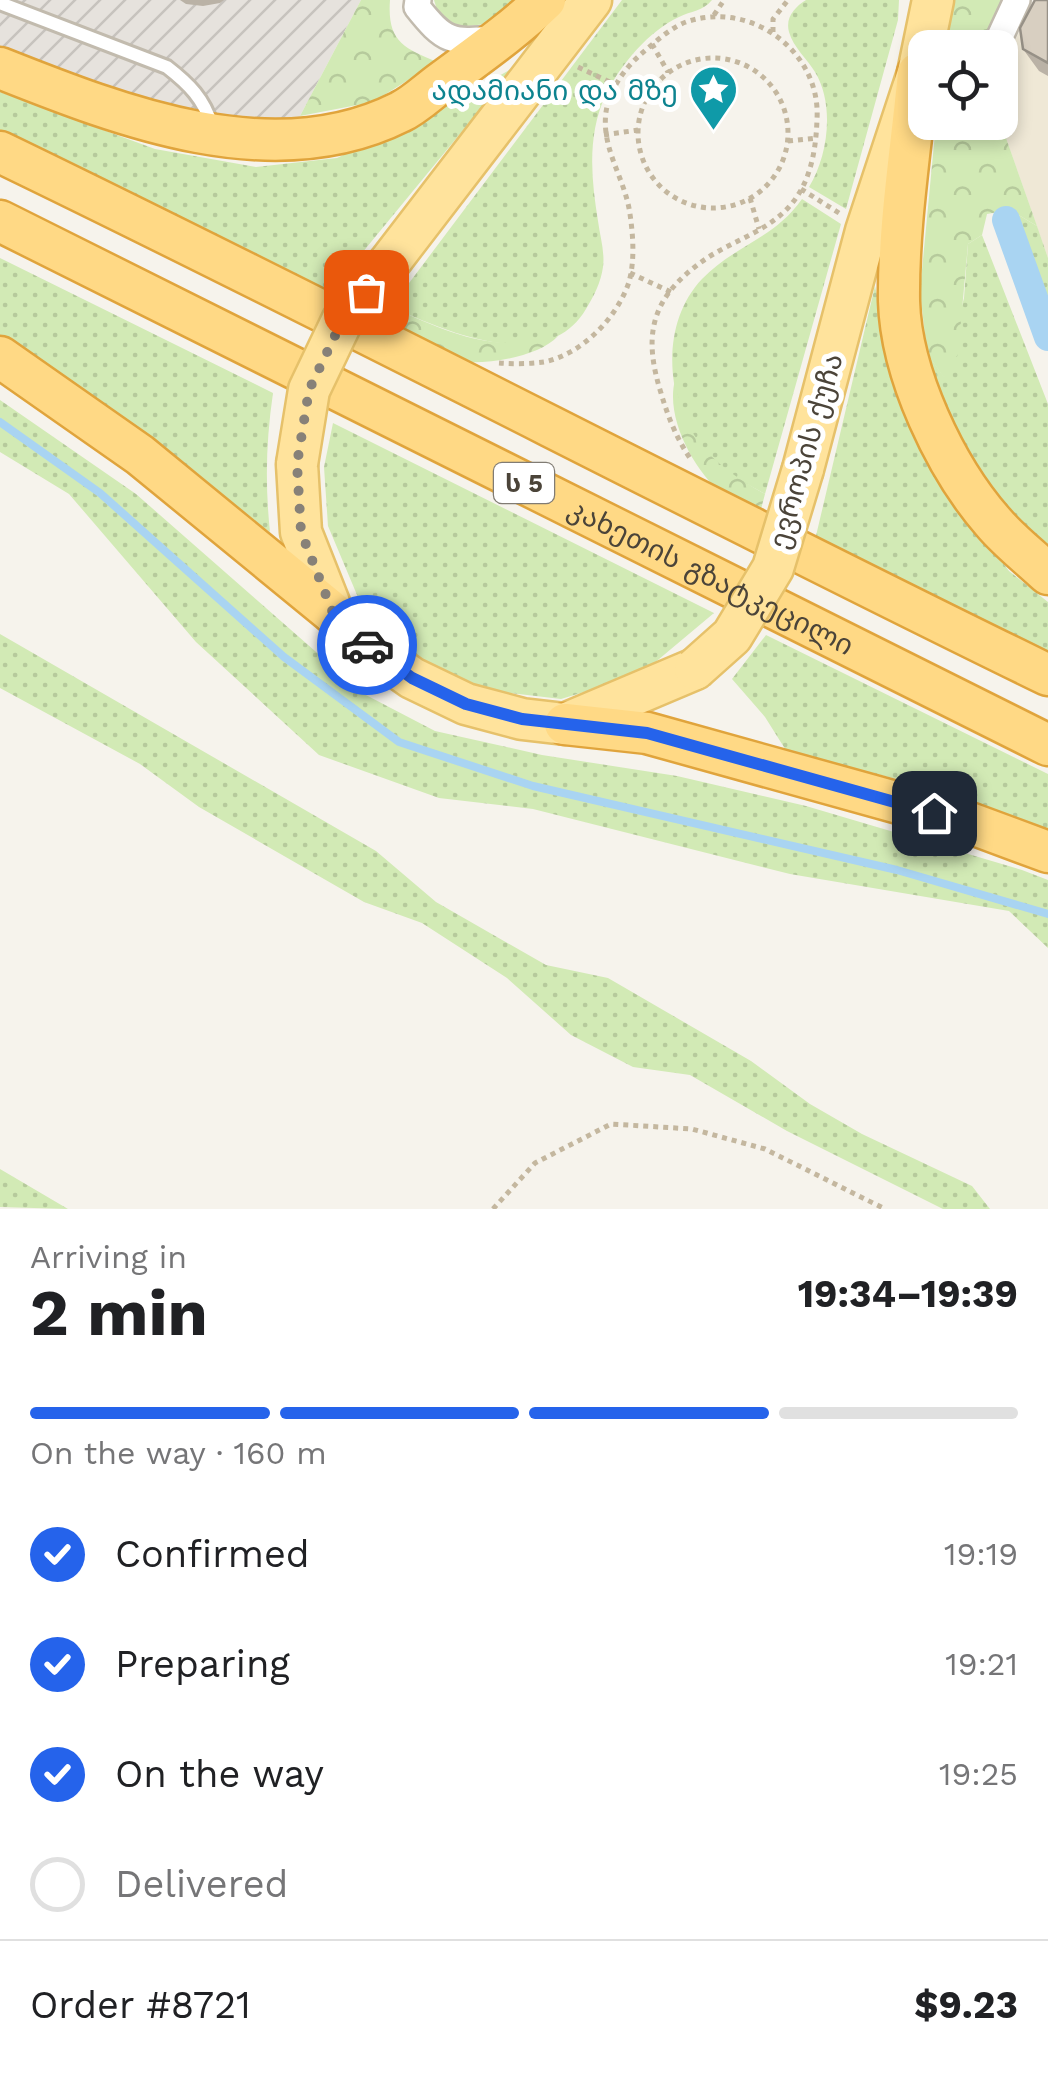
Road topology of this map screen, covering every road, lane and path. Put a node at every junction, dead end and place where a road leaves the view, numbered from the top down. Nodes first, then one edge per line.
1 (418, 0) edge
2 (545, 0) edge
3 (591, 0) edge
4 (724, 0) edge
5 (788, 0) edge
6 (933, 0) edge
7 (1017, 0) edge
8 (0, 3) edge
9 (714, 16) junction
10 (927, 30) edge
11 (1002, 30) edge
12 (773, 33) junction
13 (498, 38) junction
14 (652, 44) junction
15 (550, 54) junction
16 (0, 68) edge
17 (668, 72) junction
18 (616, 85) junction
19 (908, 103) edge
20 (638, 130) junction
21 (214, 133) junction
22 (604, 135) junction
23 (816, 138) junction
24 (912, 140) edge
25 (788, 141) junction
26 (0, 152) edge
27 (801, 189) junction
28 (750, 198) junction
29 (0, 221) edge
30 (760, 229) junction
31 (866, 231) junction
32 (630, 273) junction
33 (671, 292) junction
34 (0, 357) edge
35 (495, 364) dead end
36 (696, 467) dead end
37 (1048, 574) edge
38 (333, 613) junction
39 (1048, 675) edge
40 (565, 724) junction
41 (1048, 745) edge
42 (1048, 852) edge
43 (493, 1209) edge
44 (885, 1209) edge

1 - 13 street
2 - 13 highway
3 - 15 main road
4 - 9 path
5 - 12 path
6 - 10 main road, ევროპის ქუჩა
7 - 11 street
8 - 21 lane
9 - 12 path
9 - 14 path
12 - 23 path
13 - 21 highway
14 - 17 path
14 - 18 path
15 - 18 path
15 - 38 main road, bridge
16 - 21 highway
17 - 20 path
17 - 25 path
18 - 22 path
19 - 31 main road, ევროპის ქუჩა
20 - 22 path
20 - 28 path
22 - 32 path
23 - 25 path
23 - 27 path
24 - 37 highway
25 - 28 path
26 - 39 highway, ს 5
27 - 30 path
27 - 31 path
28 - 30 path
29 - 41 highway, კახეთის გზატკეცილი / ს 5
30 - 33 path
31 - 40 main road, ევროპის ქუჩა, bridge
32 - 33 path
32 - 35 path
33 - 36 path
34 - 38 highway
38 - 40 main road
40 - 42 highway
43 - 44 path

